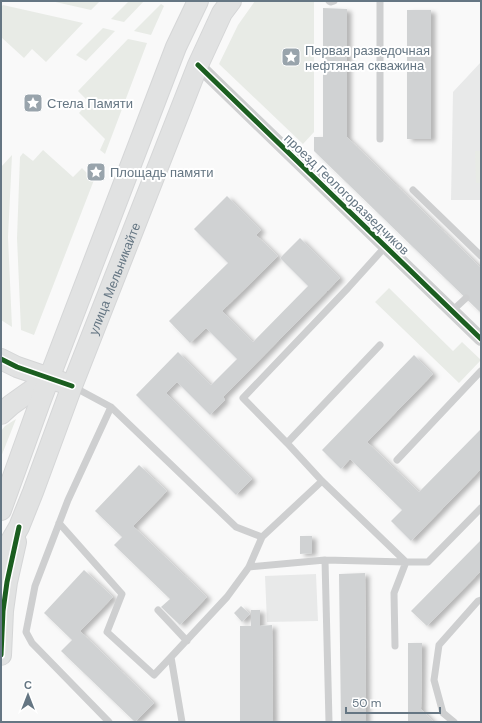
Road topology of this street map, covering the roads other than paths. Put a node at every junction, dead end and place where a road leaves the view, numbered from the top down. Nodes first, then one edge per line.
1 (198, 1) edge
2 (231, 1) edge
3 (329, 1) edge
4 (334, 1) edge
5 (380, 1) edge
6 (198, 65) junction
7 (380, 139) dead end
8 (413, 190) dead end
9 (385, 246) junction
10 (481, 256) edge
11 (466, 298) dead end
12 (452, 311) junction
13 (481, 339) edge
14 (380, 345) dead end
15 (1, 359) edge
16 (481, 371) edge
17 (49, 378) junction
18 (72, 386) junction
19 (111, 407) junction
20 (1, 414) edge
21 (287, 443) junction
22 (397, 460) dead end
23 (322, 481) junction
24 (481, 508) edge
25 (1, 510) edge
26 (59, 523) junction
27 (19, 526) junction
28 (262, 537) junction
29 (1, 558) edge
30 (325, 560) junction
31 (406, 562) junction
32 (249, 568) junction
33 (481, 600) edge
34 (158, 610) dead end
35 (187, 641) junction
36 (395, 646) dead end
37 (1, 654) edge
38 (171, 657) junction
39 (109, 722) edge
40 (182, 722) edge
41 (329, 722) edge
42 (454, 722) edge

1 - 17 main road, улица Мельникайте
2 - 6 main road, улица Мельникайте
3 - 4 lane
5 - 7 lane
6 - 9 street, проезд Геологоразведчиков
6 - 18 main road, улица Мельникайте
8 - 10 lane
9 - 12 street, проезд Геологоразведчиков
9 - 21 lane
11 - 12 lane
12 - 13 street, проезд Геологоразведчиков
14 - 21 lane
15 - 17 main road
16 - 22 lane
17 - 18 main road
17 - 20 main road
17 - 25 main road, улица Мельникайте
18 - 19 lane
18 - 27 main road, улица Мельникайте
19 - 26 lane
19 - 28 lane
21 - 23 lane
23 - 28 lane
23 - 31 lane
24 - 31 lane
26 - 38 lane
26 - 39 lane
27 - 29 main road, улица Мельникайте
27 - 37 main road
28 - 32 lane
30 - 31 lane
30 - 32 lane
30 - 41 lane
31 - 36 lane
32 - 35 lane
33 - 42 lane
34 - 35 lane
35 - 38 lane
38 - 40 lane

